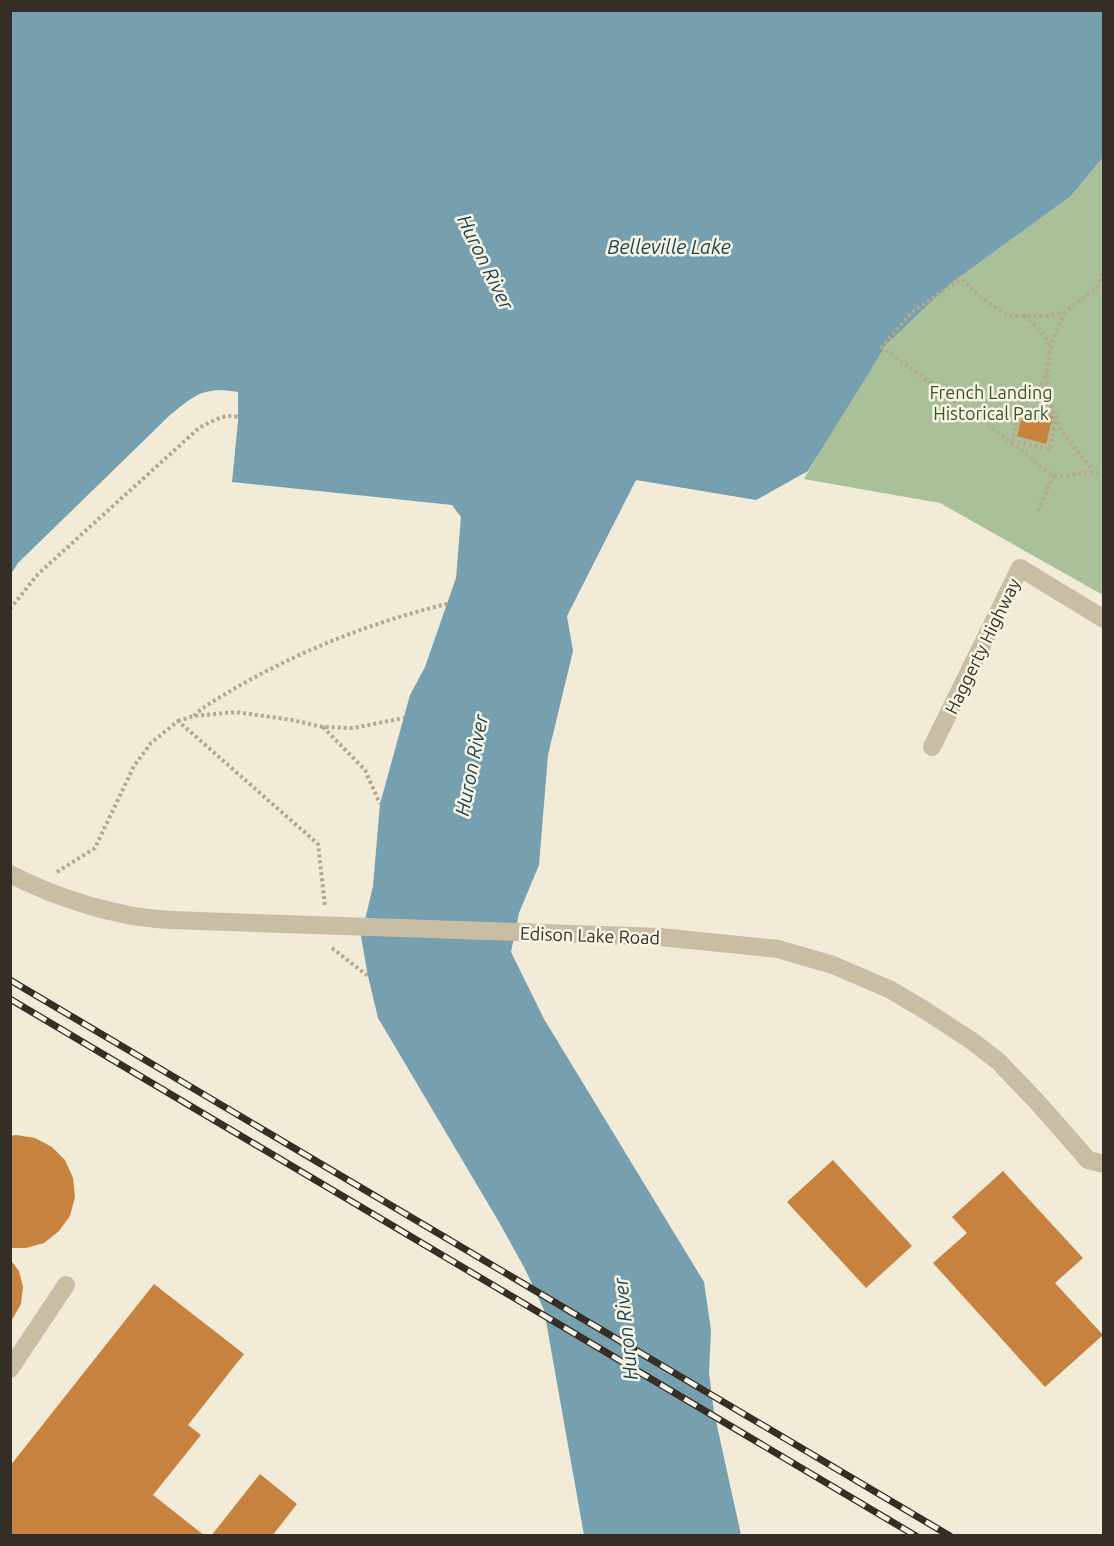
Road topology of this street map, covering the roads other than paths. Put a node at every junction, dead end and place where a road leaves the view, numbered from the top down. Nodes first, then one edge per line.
1 (1104, 619) edge
2 (932, 747) dead end
3 (10, 874) edge
4 (1104, 1164) edge
5 (66, 1285) dead end
6 (10, 1369) edge

1 - 2 street, Haggerty Highway
3 - 4 street, Edison Lake Road, bridge
5 - 6 street

